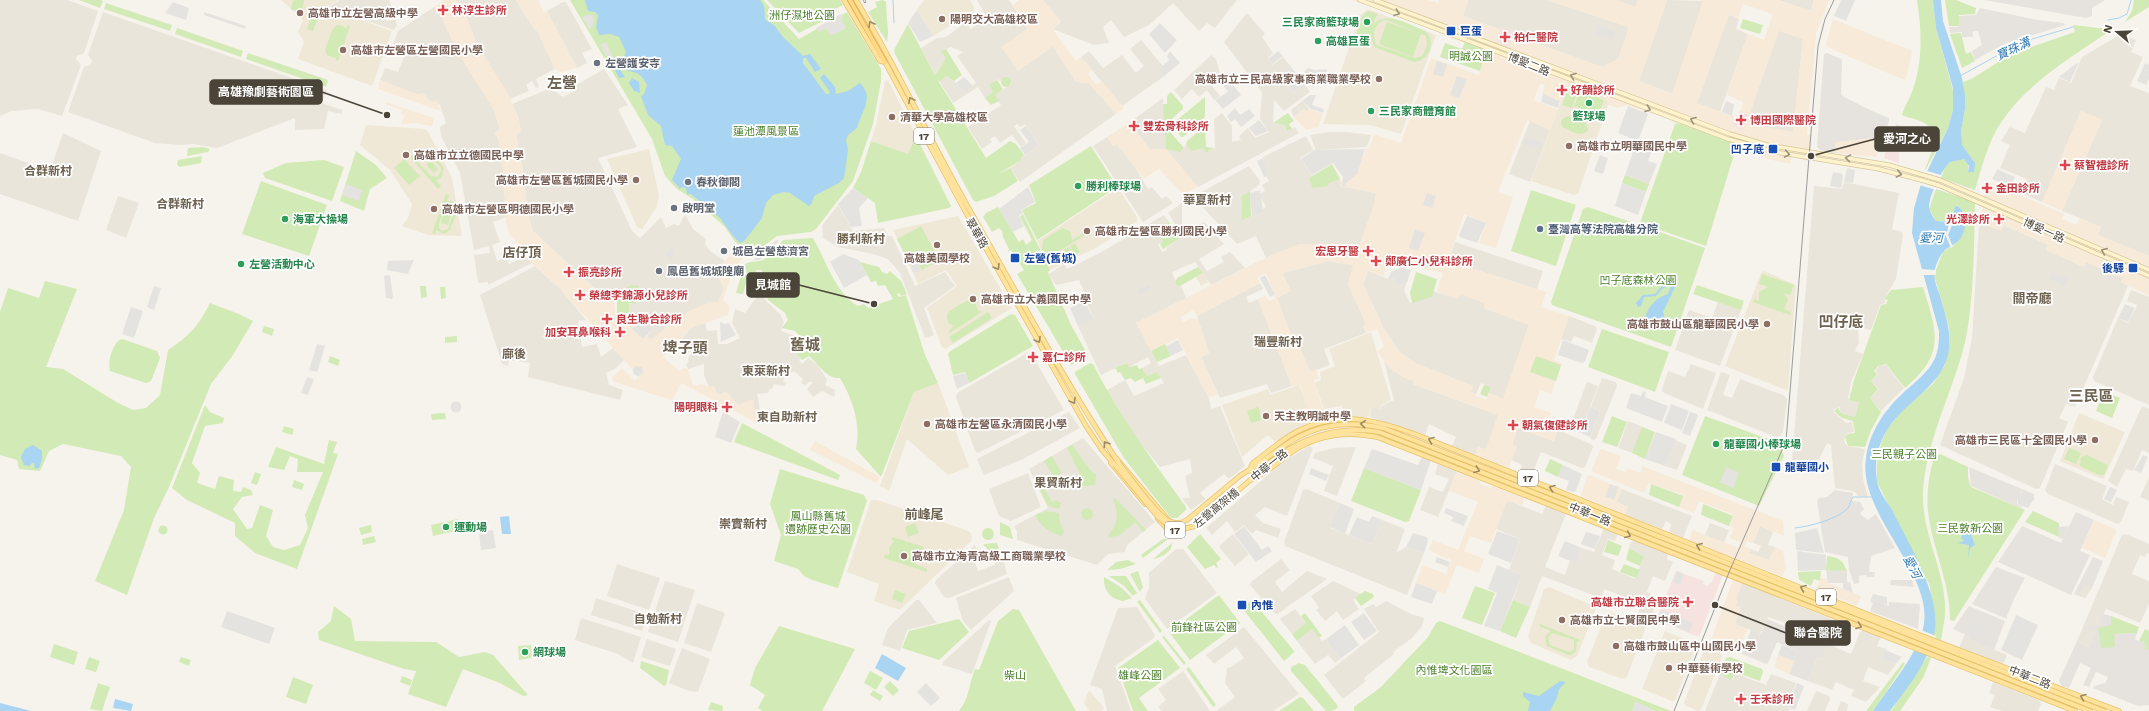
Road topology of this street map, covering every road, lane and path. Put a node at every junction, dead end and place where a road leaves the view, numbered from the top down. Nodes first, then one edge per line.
1 (844, 0) edge
2 (856, 0) edge
3 (1360, 0) edge
4 (1375, 0) edge
5 (851, 2) edge
6 (885, 62) junction
7 (1922, 178) junction
8 (1939, 183) junction
9 (2149, 270) edge
10 (2149, 276) edge
11 (1113, 455) junction
12 (1110, 462) junction
13 (1116, 464) junction
14 (1241, 475) joint
15 (1248, 482) joint
16 (1175, 528) dead end
17 (1170, 532) dead end
18 (1915, 640) junction
19 (1936, 648) junction
20 (2075, 711) edge
21 (2090, 711) edge
22 (2104, 711) edge
23 (2119, 711) edge

1 - 6 main road, 翠華路 / 17
11 -> 2 main road, 翠華路 / 17
3 -> 7 main road, 博愛二路
7 -> 4 main road, 博愛二路
5 - 6 highway
6 -> 12 main road, 翠華路 / 17
7 - 8 main road, bridge
9 -> 8 main road, 博愛一路
8 - 10 main road, 博愛一路
11 - 13 main road, 翠華路 / 17
11 - 16 main road
12 - 13 main road, 翠華路 / 17
12 - 17 main road
13 - 14 main road, 左營高架橋 / 17, bridge
13 - 15 main road, 左營高架橋 / 17, bridge
18 -> 14 main road, 中華一路 / 17
15 -> 18 main road, 中華一路 / 17
18 - 19 main road, 17
18 - 19 main road, 17
19 - 20 main road, 中華二路 / 17
19 - 21 main road, 中華二路 / 17
19 - 22 main road, 中華二路 / 17
23 -> 19 main road, 中華二路 / 17

